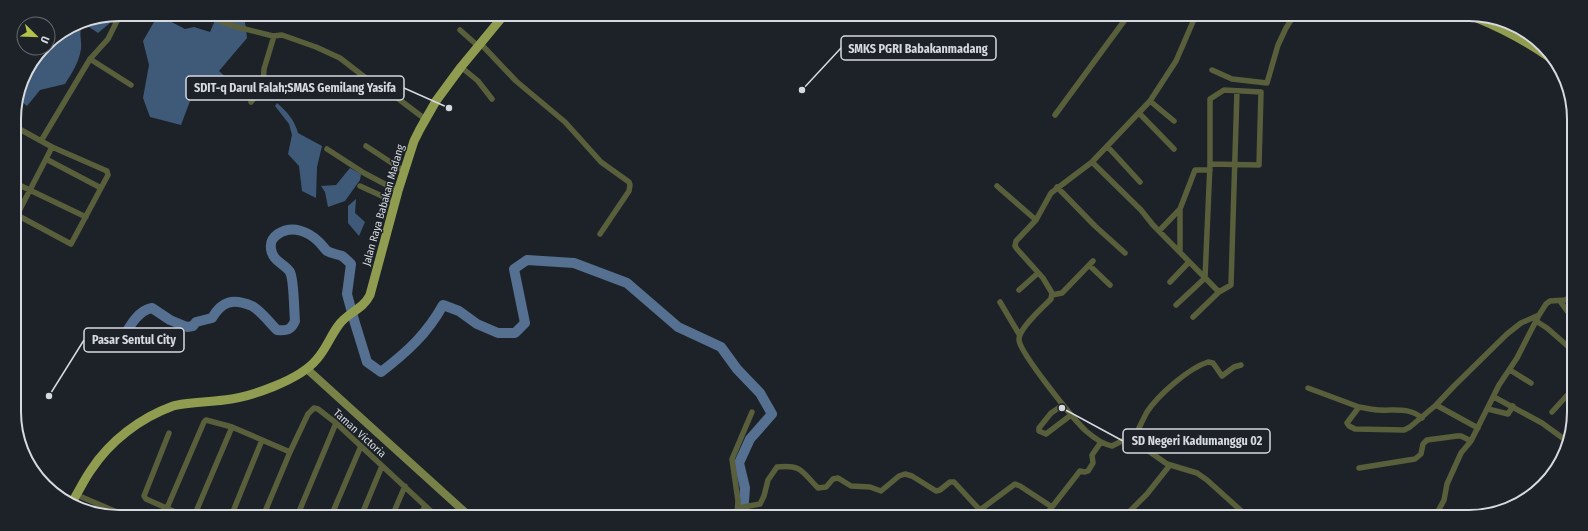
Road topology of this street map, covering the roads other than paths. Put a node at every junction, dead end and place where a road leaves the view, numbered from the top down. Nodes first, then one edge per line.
1 (117, 21) edge
2 (220, 21) edge
3 (499, 21) edge
4 (1124, 21) edge
5 (1193, 21) edge
6 (1290, 21) edge
7 (1489, 23) edge
8 (460, 30) dead end
9 (274, 36) junction
10 (479, 45) junction
11 (1541, 52) edge
12 (90, 59) junction
13 (461, 67) junction
14 (1212, 70) dead end
15 (131, 84) dead end
16 (1237, 91) junction
17 (492, 99) dead end
18 (1150, 101) junction
19 (251, 102) dead end
20 (1139, 113) junction
21 (1055, 114) dead end
22 (425, 119) junction
23 (1174, 121) dead end
24 (21, 130) edge
25 (41, 141) junction
26 (366, 146) dead end
27 (1107, 146) junction
28 (52, 147) junction
29 (327, 149) dead end
30 (1174, 150) dead end
31 (46, 159) junction
32 (1092, 162) junction
33 (1235, 164) junction
34 (1210, 167) junction
35 (404, 171) junction
36 (1140, 182) dead end
37 (21, 186) edge
38 (360, 186) dead end
39 (997, 186) dead end
40 (1057, 187) junction
41 (101, 188) junction
42 (29, 191) junction
43 (398, 191) junction
44 (394, 202) junction
45 (21, 207) edge
46 (1180, 210) junction
47 (86, 217) junction
48 (21, 218) edge
49 (1036, 220) junction
50 (1159, 231) junction
51 (600, 234) dead end
52 (1180, 252) junction
53 (1125, 253) dead end
54 (1189, 262) junction
55 (1038, 273) junction
56 (1205, 278) junction
57 (1170, 282) dead end
58 (1110, 285) dead end
59 (1019, 290) dead end
60 (1219, 292) junction
61 (1052, 295) junction
62 (1567, 299) edge
63 (1560, 301) junction
64 (1000, 302) dead end
65 (1176, 305) dead end
66 (1567, 311) edge
67 (1193, 317) dead end
68 (1537, 318) junction
69 (1019, 334) junction
70 (1567, 346) edge
71 (1241, 365) dead end
72 (307, 369) junction
73 (1510, 370) junction
74 (1531, 383) dead end
75 (1308, 388) dead end
76 (1567, 395) edge
77 (1494, 397) junction
78 (1063, 405) junction
79 (1436, 405) junction
80 (1513, 406) junction
81 (1359, 407) junction
82 (1488, 408) junction
83 (752, 412) dead end
84 (1552, 412) dead end
85 (1071, 415) junction
86 (1422, 418) junction
87 (336, 423) junction
88 (232, 427) junction
89 (1478, 428) junction
90 (169, 434) dead end
91 (1564, 439) dead end
92 (262, 440) junction
93 (1133, 440) junction
94 (1471, 441) junction
95 (1101, 442) junction
96 (361, 446) junction
97 (290, 452) junction
98 (382, 466) junction
99 (1170, 466) junction
100 (1359, 468) dead end
101 (404, 486) junction
102 (74, 498) edge
103 (424, 506) junction
104 (1052, 507) junction
105 (168, 508) junction
106 (740, 508) joint
107 (107, 509) edge
108 (1239, 509) edge
109 (172, 510) edge
110 (197, 510) edge
111 (234, 510) edge
112 (266, 510) edge
113 (300, 510) edge
114 (334, 510) edge
115 (364, 510) edge
116 (395, 510) edge
117 (422, 510) edge
118 (429, 510) edge
119 (463, 510) edge
120 (1050, 510) edge
121 (1134, 510) edge
122 (1439, 510) edge

1 - 12 street
2 - 9 street
3 - 10 main road, Jalan Raya Babakan Madang
4 - 21 street
5 - 18 street
6 - 14 street
7 - 11 main road
8 - 10 street
9 - 19 street
9 - 22 street
10 - 13 main road, Jalan Raya Babakan Madang
10 - 51 street
12 - 15 street
12 - 25 street
13 - 17 street
13 - 22 main road, Jalan Raya Babakan Madang
16 - 33 street
16 - 33 street
16 - 34 street
18 - 20 street
18 - 23 street
20 - 27 street
20 - 30 street
22 - 35 main road, Jalan Raya Babakan Madang
24 - 25 street
25 - 28 street
26 - 35 street
27 - 32 street
27 - 36 street
28 - 31 street
28 - 41 street
29 - 43 street
31 - 41 street
31 - 42 street
32 - 40 street
32 - 50 street
33 - 34 street
33 - 60 street
34 - 46 street
34 - 56 street
35 - 43 main road, Jalan Raya Babakan Madang
37 - 42 street
38 - 44 street
39 - 49 street
40 - 49 street
40 - 53 street
41 - 47 street
42 - 45 street
42 - 47 street
43 - 44 main road, Jalan Raya Babakan Madang
44 - 72 main road, Jalan Raya Babakan Madang
46 - 50 street
46 - 52 street
47 - 48 street
49 - 55 street
50 - 52 street
52 - 54 street
54 - 56 street
54 - 57 street
55 - 59 street
55 - 61 street
56 - 60 street
56 - 65 street
58 - 61 street
60 - 67 street
61 - 69 street
62 - 63 street
63 - 66 street
63 - 68 street
64 - 69 street
68 - 70 street
68 - 73 street
68 - 79 street
69 - 78 street
71 - 93 street
72 - 102 main road
72 - 119 street
73 - 74 street
73 - 77 street
75 - 81 street
76 - 84 street
77 - 80 street
77 - 82 street
78 - 85 street
78 - 85 street
79 - 86 street
79 - 89 street
80 - 82 street
80 - 91 street
81 - 86 street
81 - 86 street
82 - 89 street
83 - 106 street
85 - 95 street
87 - 96 street, Taman Victoria
87 - 97 street, Taman Victoria
87 - 113 street
88 - 92 street
88 - 105 street
88 - 110 street
89 - 94 street
90 - 105 street
92 - 97 street
92 - 111 street
93 - 95 street
93 - 99 street
94 - 100 street
94 - 122 street
95 - 104 street
96 - 98 street, Taman Victoria
96 - 114 street
97 - 112 street
98 - 101 street, Taman Victoria
98 - 115 street
99 - 108 street
99 - 121 street
101 - 103 street, Taman Victoria
101 - 116 street
102 - 107 street
103 - 117 street
103 - 118 street, Taman Victoria
104 - 106 street
104 - 120 street
105 - 109 street

